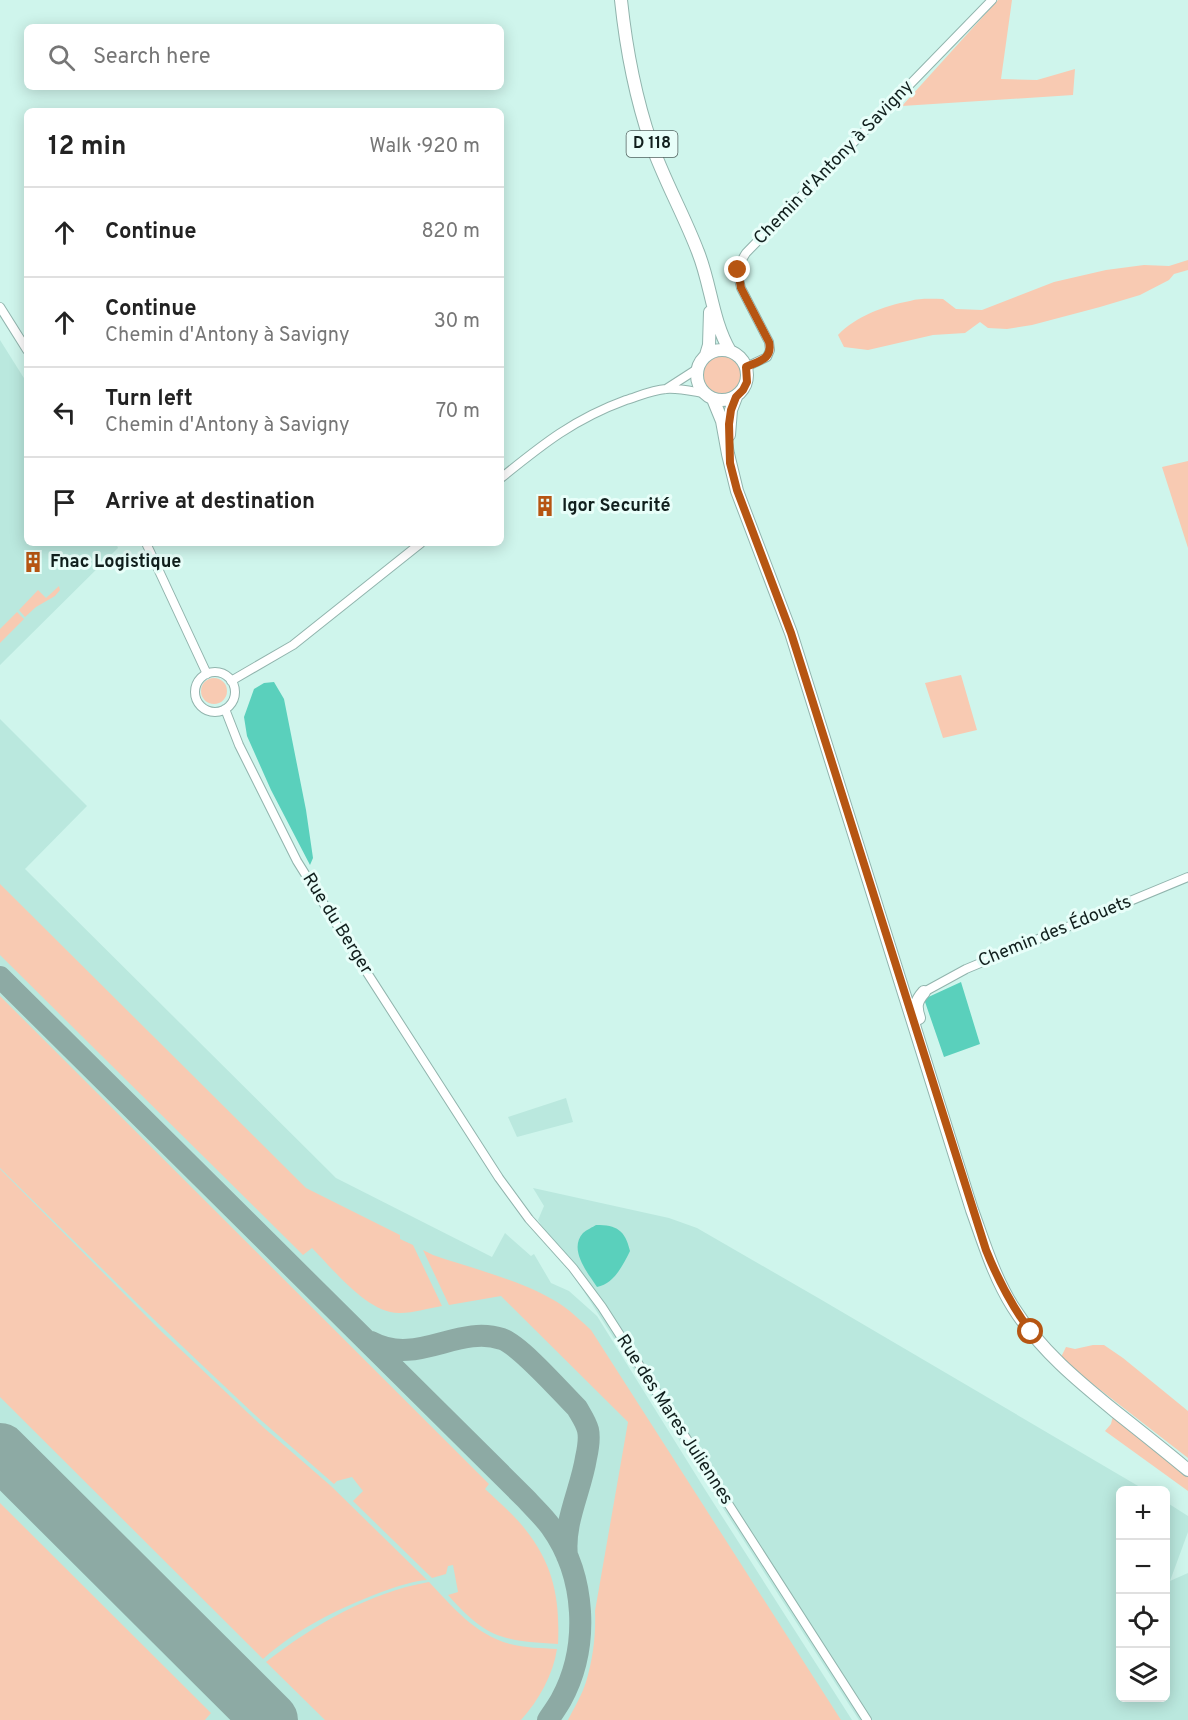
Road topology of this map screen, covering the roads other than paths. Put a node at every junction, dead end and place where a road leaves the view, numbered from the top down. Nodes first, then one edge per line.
1 (621, 0) edge
2 (992, 0) edge
3 (706, 282) junction
4 (0, 307) edge
5 (24, 345) edge
6 (730, 351) junction
7 (706, 356) junction
8 (746, 367) junction
9 (697, 369) junction
10 (665, 389) junction
11 (708, 396) junction
12 (736, 397) junction
13 (730, 463) junction
14 (504, 476) edge
15 (147, 546) edge
16 (417, 546) edge
17 (207, 674) junction
18 (231, 681) junction
19 (225, 709) junction
20 (1188, 877) edge
21 (889, 945) junction
22 (924, 992) junction
23 (924, 1057) junction
24 (468, 1130) joint
25 (1188, 1470) edge
26 (867, 1720) edge

1 - 3 main road, D 118
2 - 8 street, Chemin d'Antony à Savigny
3 - 6 main road, D 118
3 - 7 main road, D 118
4 - 5 street
6 - 7 main road
6 - 8 main road
7 - 9 main road
8 - 12 main road
9 - 10 street
9 - 11 main road
10 - 11 street
10 - 14 street
11 - 12 main road
11 - 13 main road
12 - 13 main road
13 - 21 main road
15 - 17 street
16 - 18 street
17 - 18 street
17 - 19 street
18 - 19 street
19 - 24 street, Rue du Berger
20 - 22 street, Chemin des Édouets
21 - 22 main road
21 - 23 main road
22 - 23 main road
23 - 25 main road
24 - 26 street, Rue des Mares Juliennes

